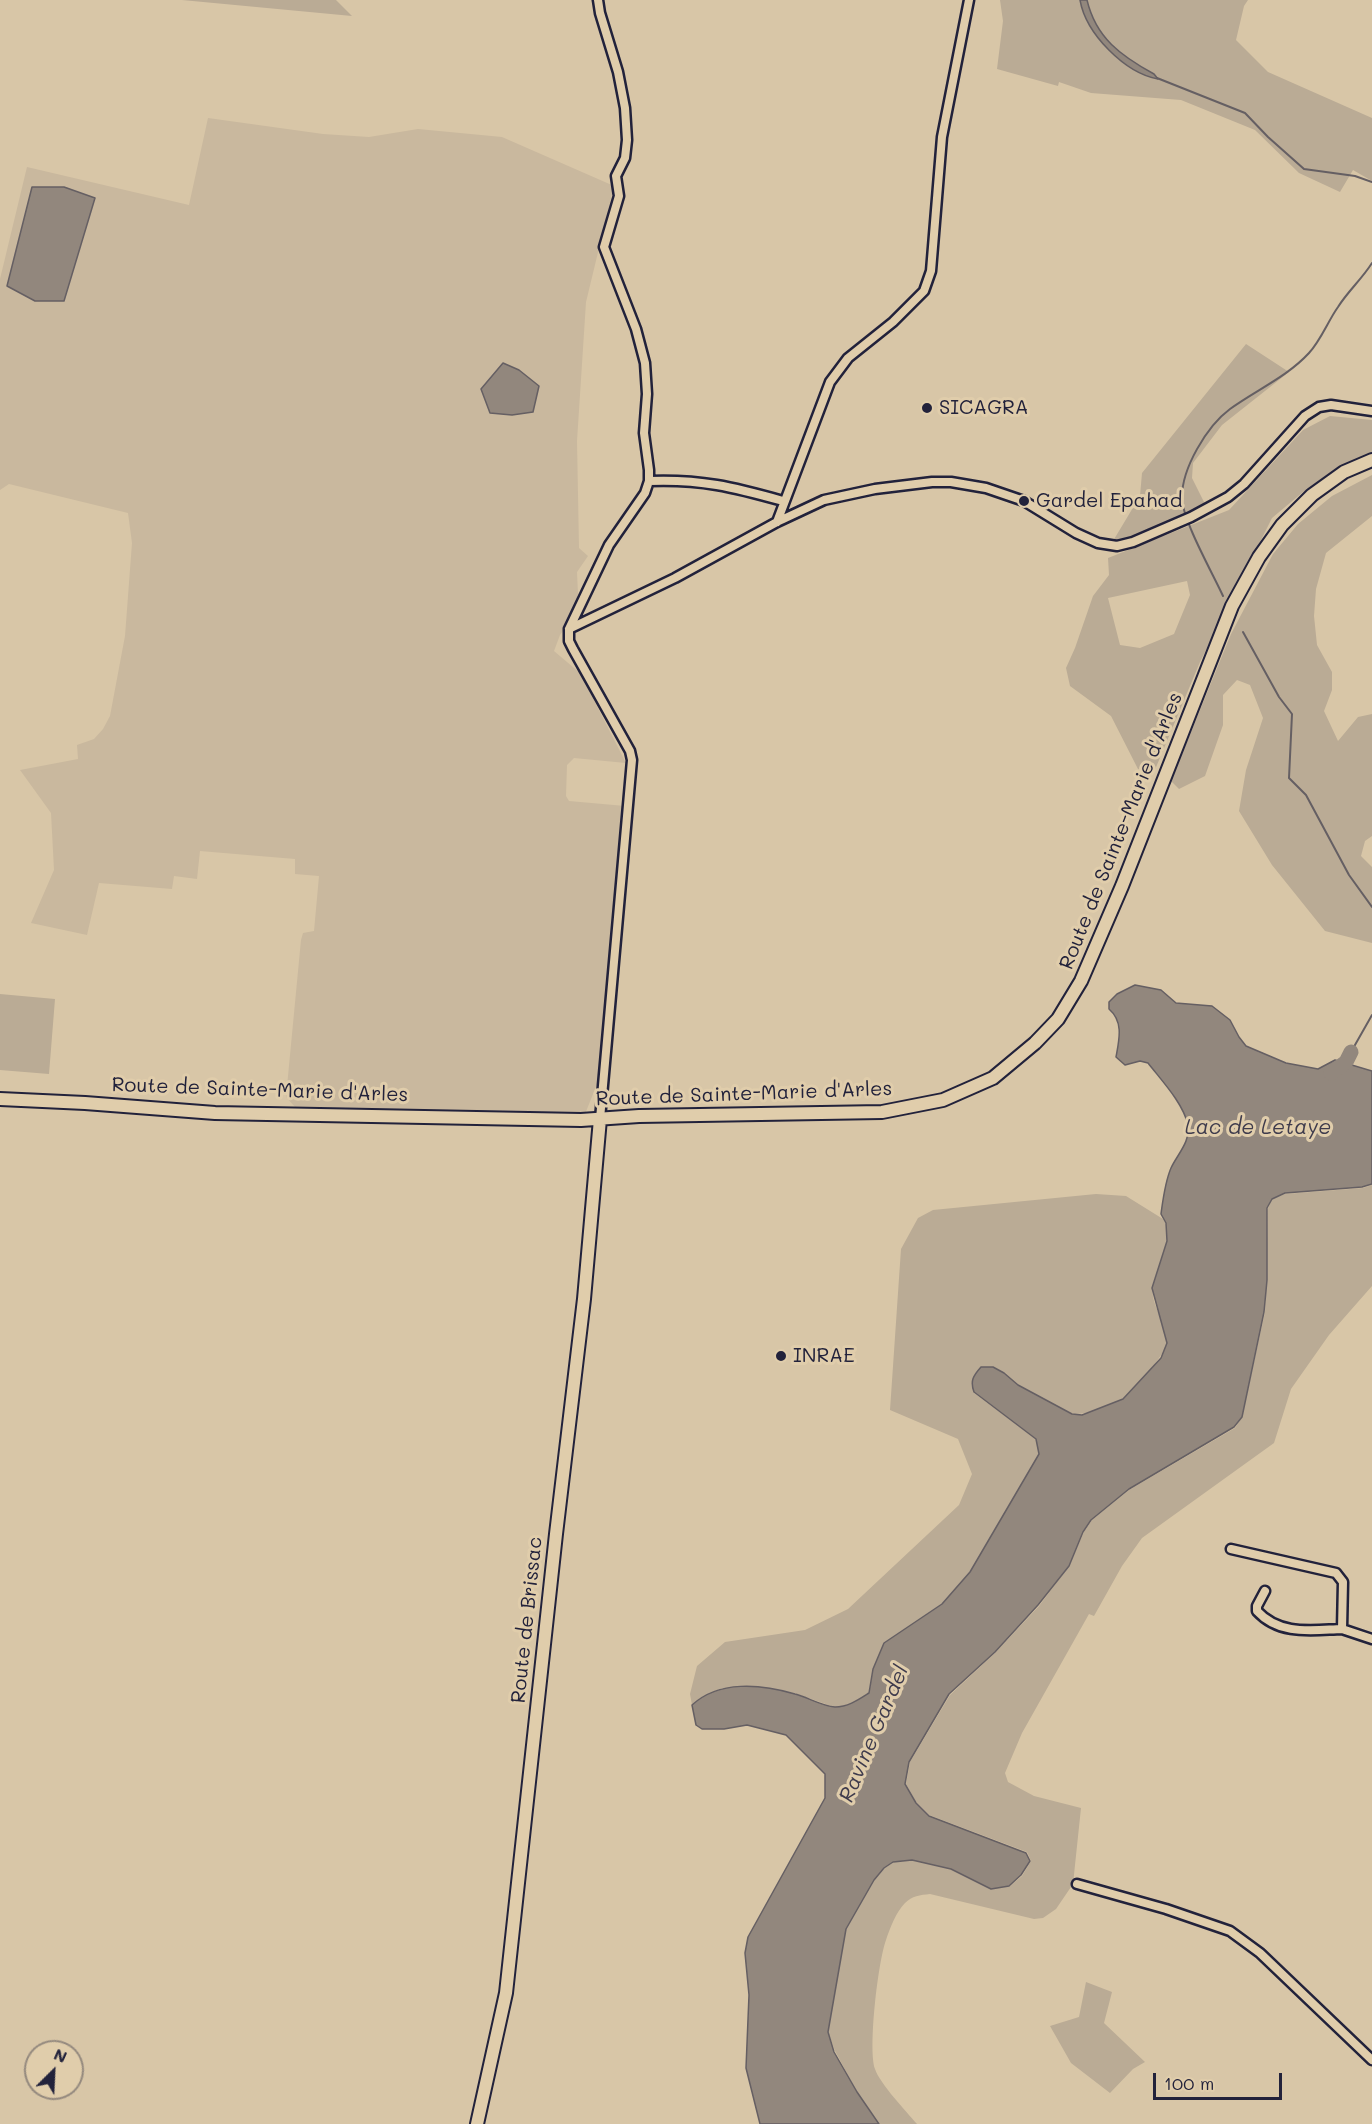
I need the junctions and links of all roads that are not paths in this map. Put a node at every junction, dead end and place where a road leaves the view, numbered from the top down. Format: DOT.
graph roads {
  1 [pos="598,0"];
  2 [pos="969,0"];
  3 [pos="1372,411"];
  4 [pos="1372,460"];
  5 [pos="649,482"];
  6 [pos="783,501"];
  7 [pos="777,522"];
  8 [pos="569,629"];
  9 [pos="0,1099"];
  10 [pos="600,1119"];
  11 [pos="1231,1549"];
  12 [pos="1265,1591"];
  13 [pos="1342,1629"];
  14 [pos="1372,1639"];
  15 [pos="1077,1884"];
  16 [pos="1372,2060"];
  17 [pos="477,2124"];
  1 -- 5 [label="street"];
  2 -- 6 [label="street"];
  3 -- 7 [label="street"];
  4 -- 10 [label="main road, Route de Sainte-Marie d'Arles"];
  5 -- 6 [label="street"];
  5 -- 8 [label="street"];
  6 -- 7 [label="street"];
  7 -- 8 [label="street"];
  8 -- 10 [label="street"];
  9 -- 10 [label="main road, Route de Sainte-Marie d'Arles"];
  10 -- 17 [label="main road, Route de Brissac"];
  11 -- 13 [label="street"];
  12 -- 13 [label="street"];
  13 -- 14 [label="street"];
  15 -- 16 [label="street"];
}
